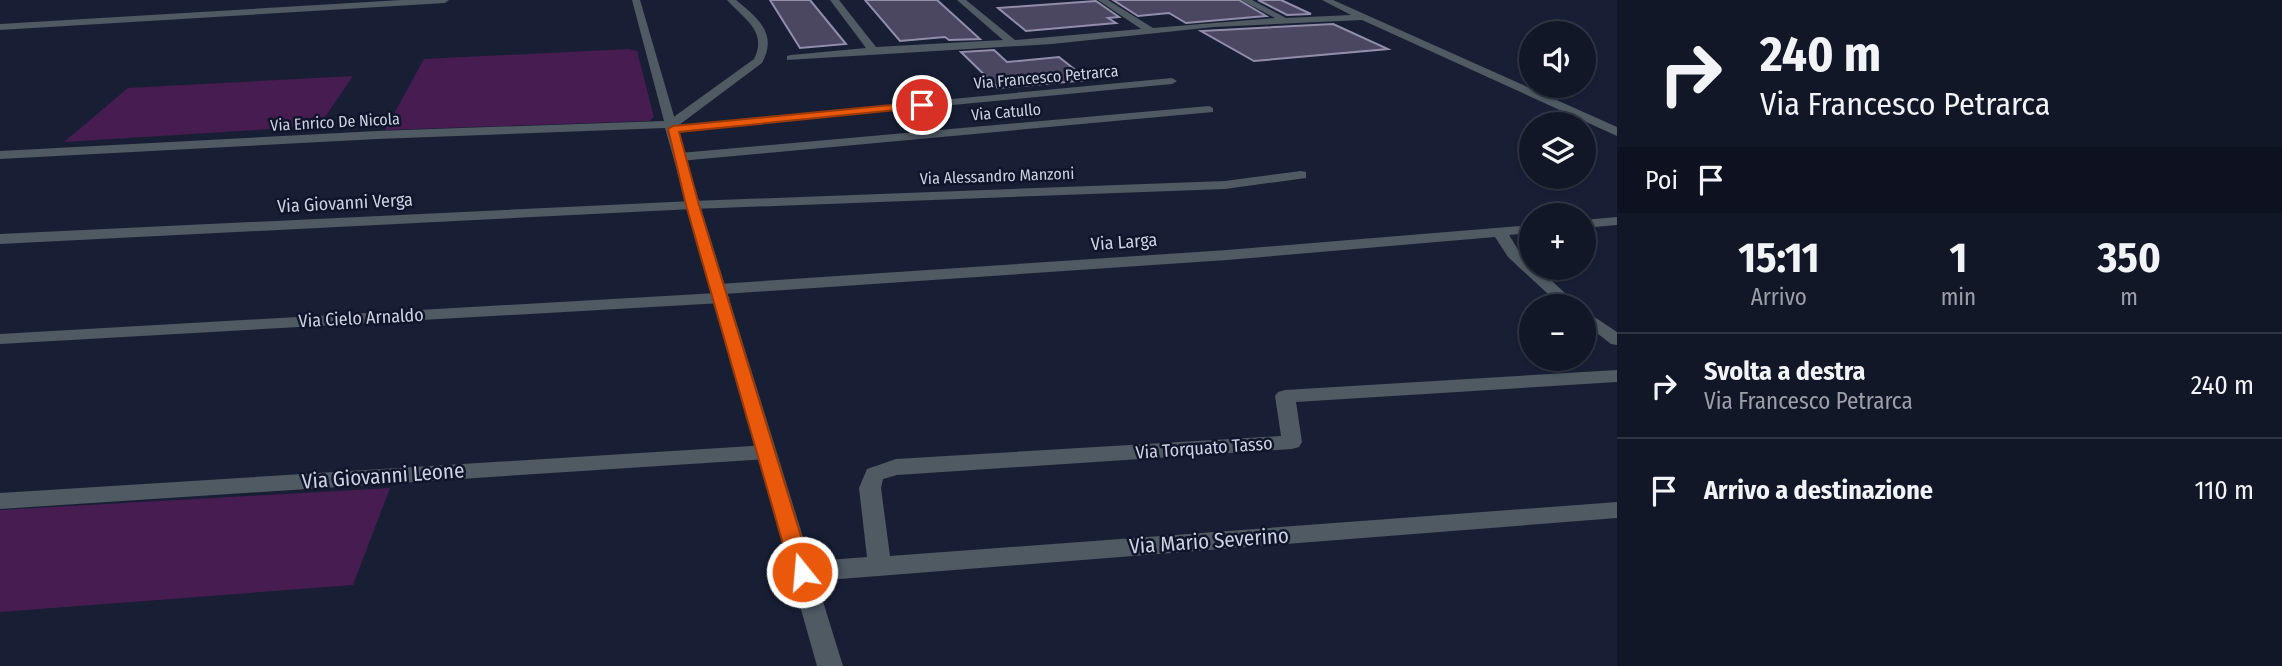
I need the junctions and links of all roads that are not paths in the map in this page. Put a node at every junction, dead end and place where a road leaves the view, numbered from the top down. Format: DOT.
graph roads {
  1 [pos="444,0"];
  2 [pos="636,0"];
  3 [pos="731,0"];
  4 [pos="834,0"];
  5 [pos="961,0"];
  6 [pos="1102,0"];
  7 [pos="1245,0"];
  8 [pos="1326,0"];
  9 [pos="1363,17"];
  10 [pos="1285,20"];
  11 [pos="0,27"];
  12 [pos="1150,30"];
  13 [pos="1010,42"];
  14 [pos="873,50"];
  15 [pos="791,58"];
  16 [pos="1172,81"];
  17 [pos="1209,110"];
  18 [pos="672,126"];
  19 [pos="1617,132"];
  20 [pos="0,155"];
  21 [pos="680,157"];
  22 [pos="1301,175"];
  23 [pos="692,205"];
  24 [pos="1617,221"];
  25 [pos="1596,223"];
  26 [pos="1519,230"];
  27 [pos="1500,232"];
  28 [pos="0,239"];
  29 [pos="721,293"];
  30 [pos="1558,294"];
  31 [pos="1596,325"];
  32 [pos="0,339"];
  33 [pos="1617,340"];
  34 [pos="1617,376"];
  35 [pos="766,452"];
  36 [pos="0,501"];
  37 [pos="1617,510"];
  38 [pos="880,566"];
  39 [pos="802,572"];
  40 [pos="830,666"];
  1 -- 11 [label="street"];
  2 -- 18 [label="street"];
  3 -- 18 [label="street"];
  4 -- 14 [label="street"];
  5 -- 13 [label="street"];
  6 -- 12 [label="street"];
  7 -- 10 [label="street"];
  8 -- 9 [label="street"];
  9 -- 10 [label="street"];
  9 -- 19 [label="street"];
  10 -- 12 [label="street"];
  12 -- 13 [label="street"];
  13 -- 14 [label="street"];
  14 -- 15 [label="street"];
  16 -- 18 [label="street, Via Francesco Petrarca"];
  17 -- 21 [label="street, Via Catullo"];
  18 -- 20 [label="street, Via Enrico De Nicola"];
  18 -- 21 [label="street"];
  21 -- 23 [label="street"];
  22 -- 23 [label="street, Via Alessandro Manzoni"];
  23 -- 28 [label="street, Via Giovanni Verga"];
  23 -- 29 [label="street"];
  24 -- 25 [label="street"];
  26 -- 27 [label="street, Via Larga"];
  27 -- 29 [label="street, Via Larga"];
  27 -- 30 [label="street"];
  29 -- 32 [label="street, Via Cielo Arnaldo"];
  29 -- 35 [label="street"];
  31 -- 33 [label="street"];
  34 -- 38 [label="street, Via Torquato Tasso"];
  35 -- 36 [label="street, Via Giovanni Leone"];
  35 -- 39 [label="street"];
  37 -- 38 [label="street, Via Mario Severino"];
  38 -- 39 [label="street, Via Mario Severino"];
  39 -- 40 [label="street"];
}
